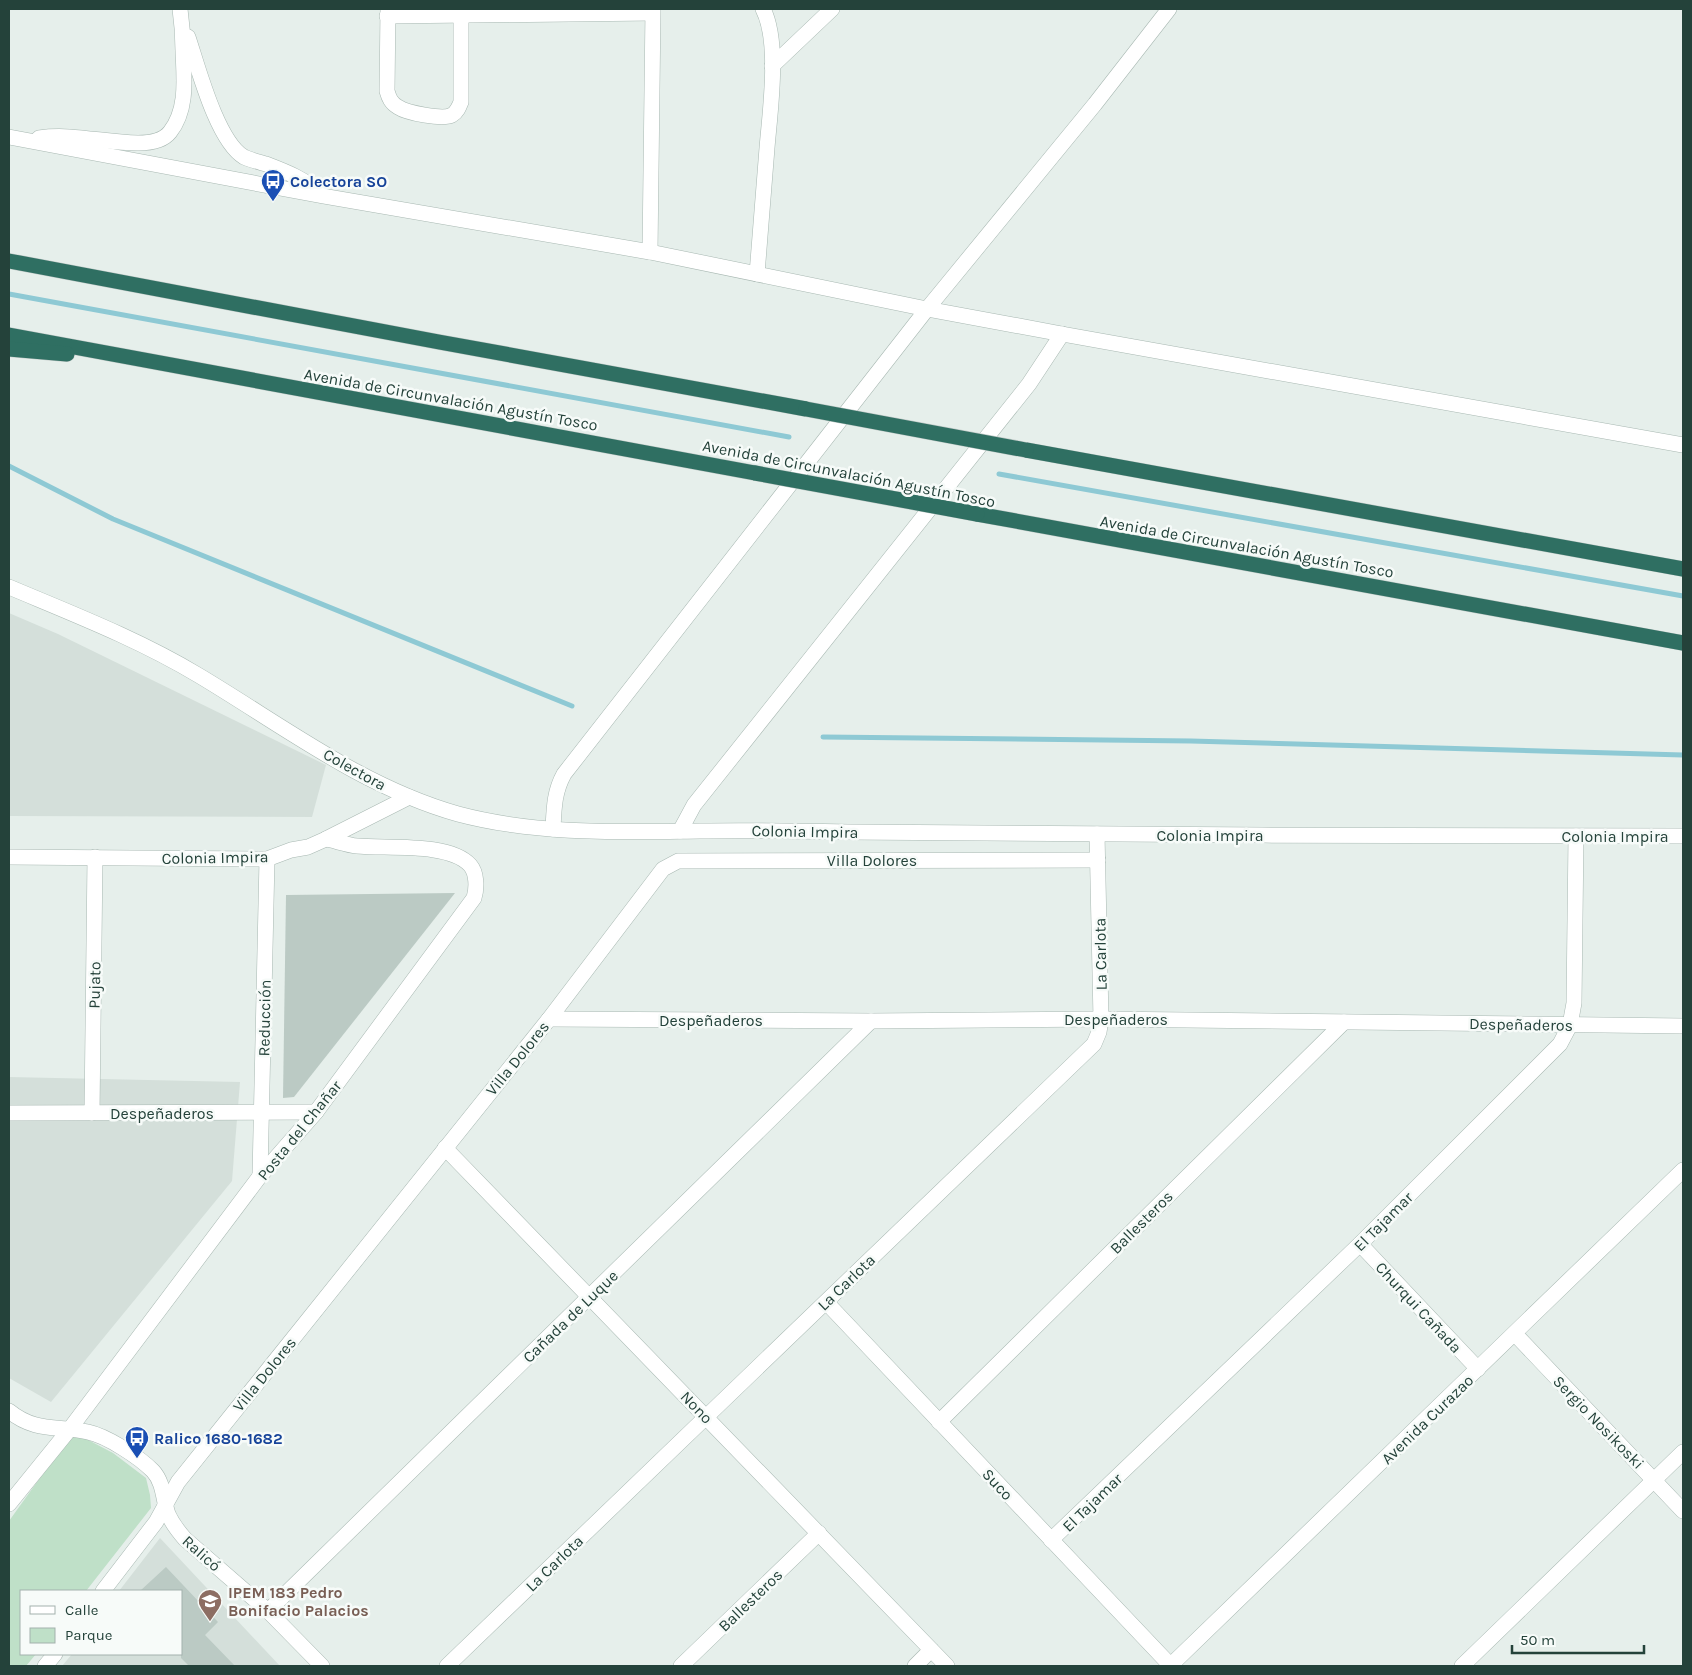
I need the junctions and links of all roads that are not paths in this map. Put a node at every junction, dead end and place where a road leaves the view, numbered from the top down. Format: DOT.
graph roads {
  1 [pos="763,9"];
  2 [pos="832,9"];
  3 [pos="1169,9"];
  4 [pos="653,11"];
  5 [pos="388,13"];
  6 [pos="181,14"];
  7 [pos="461,15"];
  8 [pos="772,66"];
  9 [pos="16,138"];
  10 [pos="150,142"];
  11 [pos="244,156"];
  12 [pos="144,162"];
  13 [pos="240,180"];
  14 [pos="323,196"];
  15 [pos="650,252"];
  16 [pos="9,261"];
  17 [pos="757,274"];
  18 [pos="927,309"];
  19 [pos="1062,334"];
  20 [pos="9,335"];
  21 [pos="9,349"];
  22 [pos="163,363"];
  23 [pos="1683,445"];
  24 [pos="1683,569"];
  25 [pos="9,587"];
  26 [pos="1683,643"];
  27 [pos="408,797"];
  28 [pos="554,829"];
  29 [pos="737,830"];
  30 [pos="680,831"];
  31 [pos="1098,834"];
  32 [pos="1576,836"];
  33 [pos="1683,836"];
  34 [pos="326,839"];
  35 [pos="9,857"];
  36 [pos="95,858"];
  37 [pos="267,859"];
  38 [pos="1098,860"];
  39 [pos="549,1019"];
  40 [pos="1101,1019"];
  41 [pos="872,1021"];
  42 [pos="1344,1022"];
  43 [pos="1570,1025"];
  44 [pos="1683,1026"];
  45 [pos="316,1112"];
  46 [pos="9,1113"];
  47 [pos="92,1113"];
  48 [pos="262,1113"];
  49 [pos="445,1148"];
  50 [pos="1683,1170"];
  51 [pos="260,1176"];
  52 [pos="1360,1244"];
  53 [pos="590,1296"];
  54 [pos="826,1302"];
  55 [pos="1515,1334"];
  56 [pos="1478,1369"];
  57 [pos="9,1411"];
  58 [pos="706,1417"];
  59 [pos="939,1422"];
  60 [pos="69,1430"];
  61 [pos="1683,1452"];
  62 [pos="1655,1480"];
  63 [pos="165,1503"];
  64 [pos="9,1504"];
  65 [pos="1683,1511"];
  66 [pos="819,1533"];
  67 [pos="1051,1540"];
  68 [pos="104,1590"];
  69 [pos="268,1611"];
  70 [pos="931,1650"];
  71 [pos="54,1655"];
  72 [pos="45,1666"];
  73 [pos="322,1666"];
  74 [pos="447,1666"];
  75 [pos="681,1666"];
  76 [pos="915,1666"];
  77 [pos="947,1666"];
  78 [pos="1170,1666"];
  79 [pos="1462,1666"];
  1 -- 8 [label="street"];
  2 -- 8 [label="street"];
  3 -- 18 [label="street"];
  4 -- 7 [label="street"];
  4 -- 15 [label="street"];
  5 -- 7 [label="street"];
  5 -- 7 [label="street"];
  6 -- 10 [label="street"];
  6 -- 11 [label="street"];
  8 -- 17 [label="street"];
  9 -- 10 [label="street"];
  9 -- 12 [label="street"];
  10 -- 12 [label="street"];
  11 -- 13 [label="street"];
  11 -- 14 [label="street"];
  12 -- 13 [label="street"];
  13 -- 14 [label="street"];
  14 -- 15 [label="street"];
  15 -- 17 [label="street"];
  16 -- 24 [label="highway, bridge"];
  17 -- 18 [label="street"];
  18 -- 19 [label="street"];
  18 -- 28 [label="street"];
  19 -- 23 [label="street"];
  19 -- 30 [label="street"];
  20 -- 22 [label="highway, Avenida de Circunvalación Agustín Tosco"];
  21 -- 22 [label="highway"];
  22 -- 26 [label="highway, Avenida de Circunvalación Agustín Tosco, bridge"];
  25 -- 27 [label="street, Colectora"];
  27 -- 28 [label="street, Colectora"];
  27 -- 34 [label="street, Colonia Impira"];
  28 -- 30 [label="street, Colectora"];
  29 -- 30 [label="street, Colectora"];
  29 -- 31 [label="street, Colonia Impira"];
  31 -- 32 [label="street, Colonia Impira"];
  31 -- 38 [label="street, La Carlota"];
  32 -- 33 [label="street, Colonia Impira"];
  32 -- 43 [label="street, El Tajamar"];
  34 -- 37 [label="street, Colonia Impira"];
  34 -- 45 [label="street, Posta del Chañar"];
  35 -- 36 [label="street, Colonia Impira"];
  36 -- 37 [label="street, Colonia Impira"];
  36 -- 47 [label="street, Pujato"];
  37 -- 48 [label="street, Reducción"];
  38 -- 39 [label="street, Villa Dolores"];
  38 -- 40 [label="street, La Carlota"];
  39 -- 41 [label="street, Despeñaderos"];
  39 -- 49 [label="street, Villa Dolores"];
  40 -- 41 [label="street, Despeñaderos"];
  40 -- 42 [label="street, Despeñaderos"];
  40 -- 54 [label="street, La Carlota"];
  41 -- 53 [label="street, Cañada de Luque"];
  42 -- 43 [label="street, Despeñaderos"];
  42 -- 59 [label="street, Ballesteros"];
  43 -- 44 [label="street, Despeñaderos"];
  43 -- 52 [label="street, El Tajamar"];
  45 -- 48 [label="street, Despeñaderos"];
  45 -- 51 [label="street, Posta del Chañar"];
  46 -- 47 [label="street, Despeñaderos"];
  47 -- 48 [label="street, Despeñaderos"];
  48 -- 51 [label="street, Reducción"];
  49 -- 53 [label="street, Nono"];
  49 -- 63 [label="street, Villa Dolores"];
  50 -- 55 [label="street, Avenida Curazao"];
  51 -- 60 [label="street, Posta del Chañar"];
  52 -- 56 [label="street, Churqui Cañada"];
  52 -- 67 [label="street, El Tajamar"];
  53 -- 58 [label="street, Nono"];
  53 -- 69 [label="street, Cañada de Luque"];
  54 -- 58 [label="street, La Carlota"];
  54 -- 59 [label="street, Suco"];
  55 -- 56 [label="street, Avenida Curazao"];
  55 -- 62 [label="street, Sergio Nosikoski"];
  56 -- 78 [label="street, Avenida Curazao"];
  57 -- 60 [label="street, Ralicó"];
  58 -- 66 [label="street, Nono"];
  58 -- 74 [label="street, La Carlota"];
  59 -- 67 [label="street, Suco"];
  60 -- 63 [label="street, Ralicó"];
  60 -- 64 [label="street, Posta del Chañar"];
  61 -- 62 [label="street"];
  62 -- 65 [label="street, Sergio Nosikoski"];
  62 -- 79 [label="street"];
  63 -- 68 [label="street, Villa Dolores"];
  63 -- 69 [label="street, Ralicó"];
  66 -- 70 [label="street, Nono"];
  66 -- 75 [label="street, Ballesteros"];
  67 -- 78 [label="street, Suco"];
  69 -- 73 [label="street, Ralicó"];
  70 -- 76 [label="street"];
  70 -- 77 [label="street, Nono"];
  71 -- 72 [label="street"];
}
